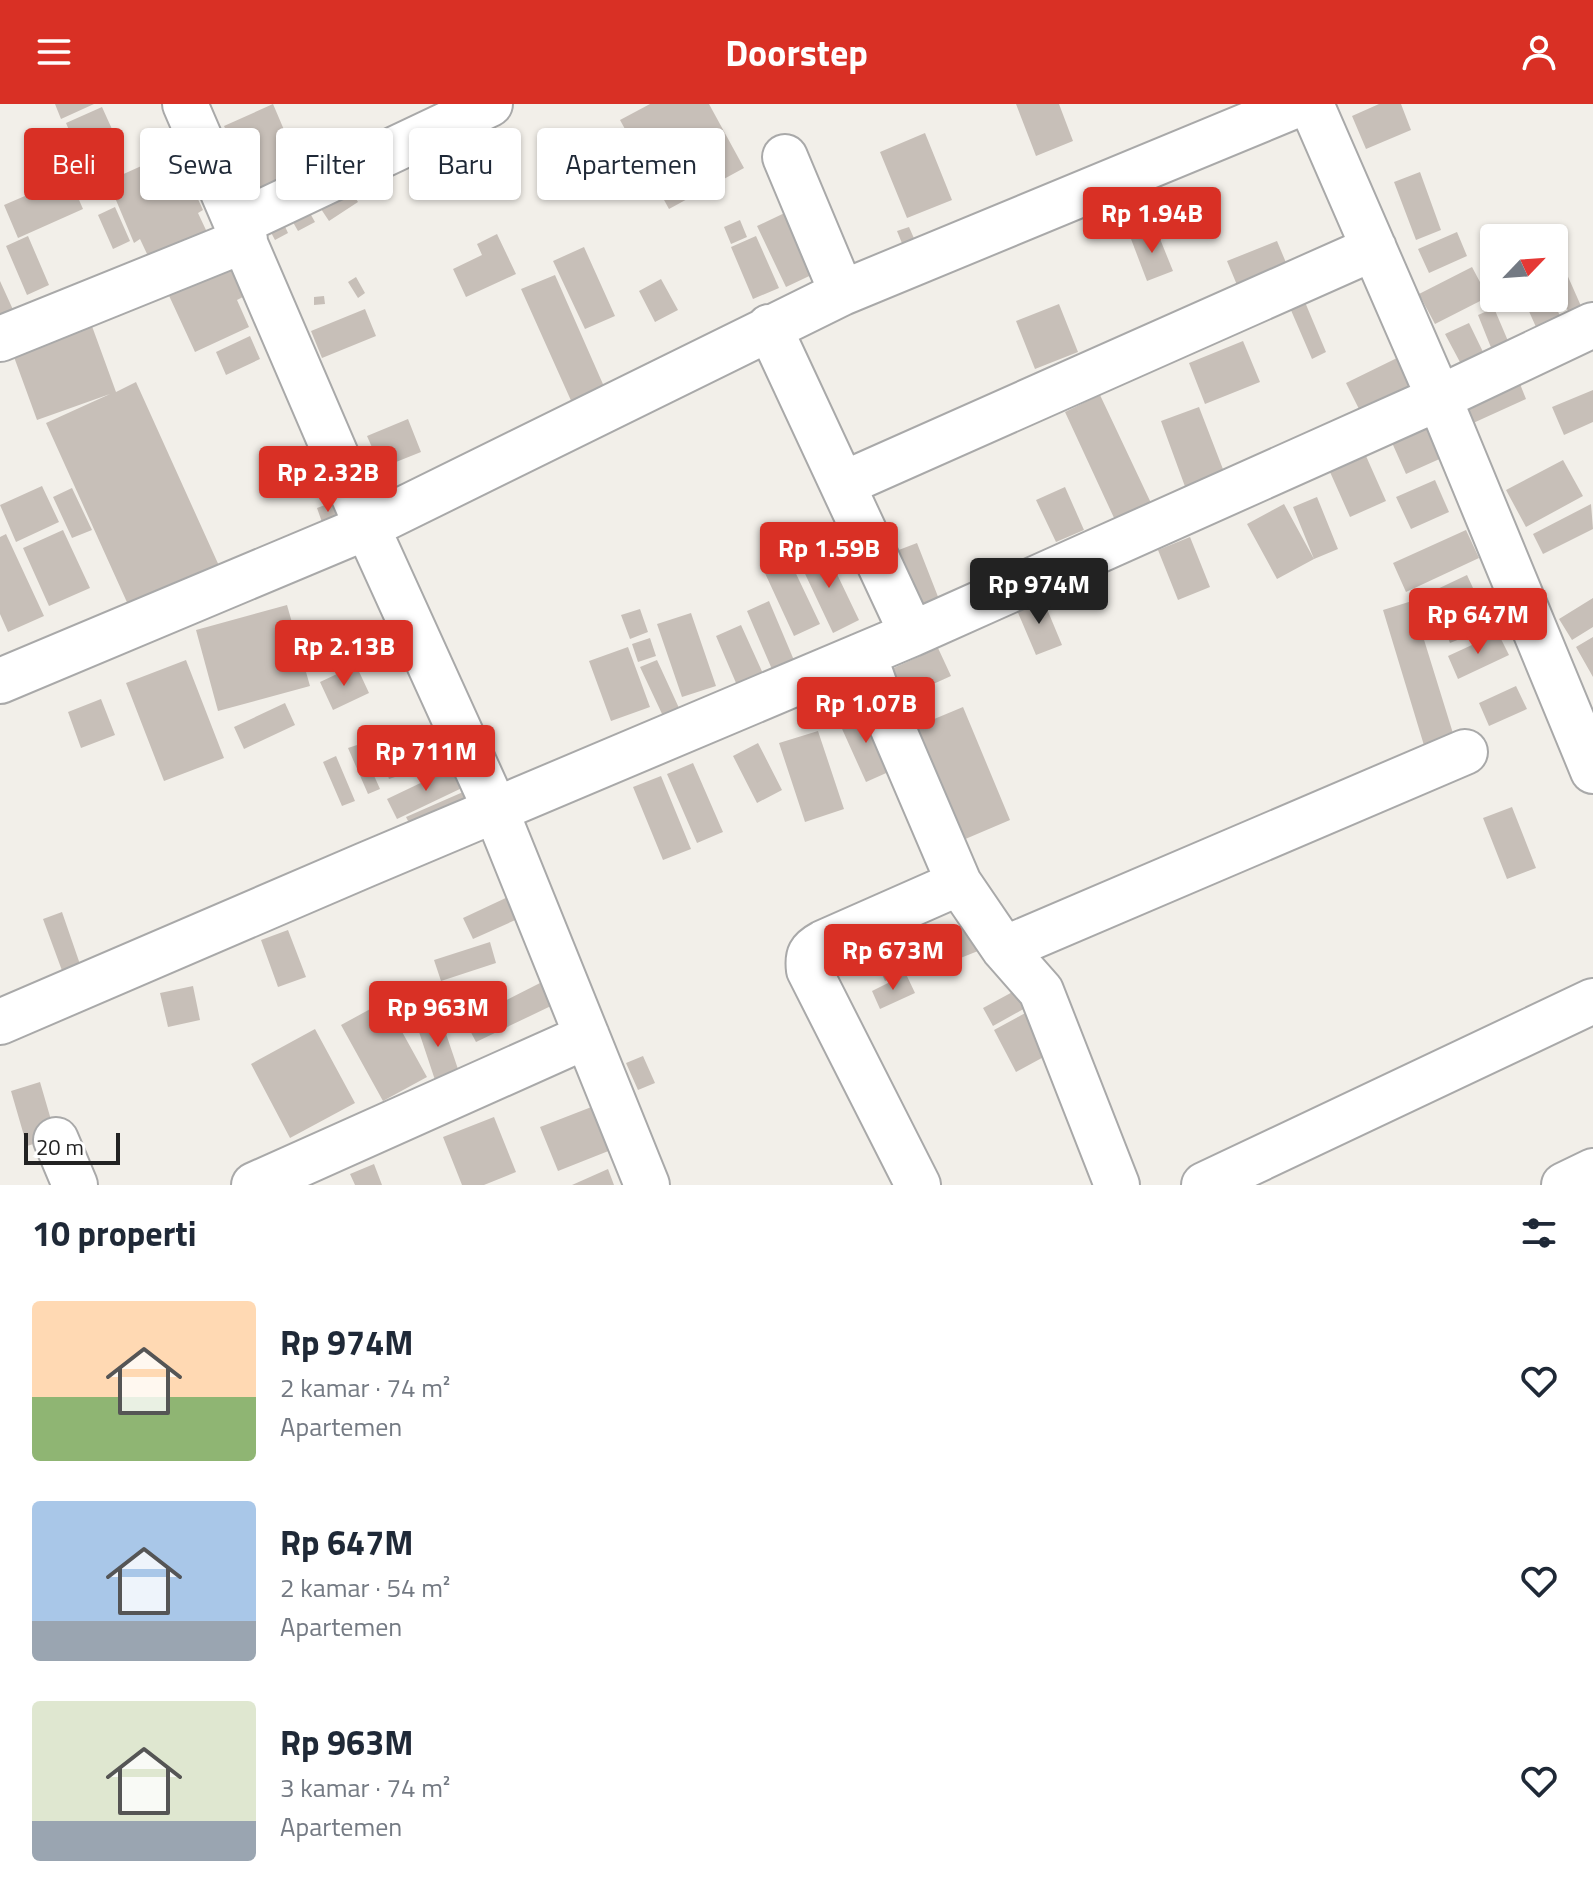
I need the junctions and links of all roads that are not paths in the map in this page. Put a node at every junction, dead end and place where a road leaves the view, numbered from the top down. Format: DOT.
graph roads {
  1 [pos="185,104"];
  2 [pos="490,104"];
  3 [pos="1299,104"];
  4 [pos="1311,104"];
  5 [pos="785,157"];
  6 [pos="241,232"];
  7 [pos="1374,248"];
  8 [pos="842,293"];
  9 [pos="1593,325"];
  10 [pos="769,327"];
  11 [pos="0,339"];
  12 [pos="1439,398"];
  13 [pos="843,484"];
  14 [pos="367,527"];
  15 [pos="912,634"];
  16 [pos="864,655"];
  17 [pos="0,681"];
  18 [pos="1465,752"];
  19 [pos="1593,771"];
  20 [pos="496,811"];
  21 [pos="959,883"];
  22 [pos="1004,949"];
  23 [pos="1593,1001"];
  24 [pos="0,1022"];
  25 [pos="587,1036"];
  26 [pos="56,1140"];
  27 [pos="1593,1171"];
  28 [pos="75,1185"];
  29 [pos="254,1185"];
  30 [pos="647,1185"];
  31 [pos="918,1185"];
  32 [pos="1117,1185"];
  33 [pos="1204,1185"];
  34 [pos="1564,1185"];
  1 -- 6 [label="street"];
  2 -- 6 [label="street"];
  3 -- 8 [label="street"];
  4 -- 7 [label="street"];
  5 -- 8 [label="street"];
  6 -- 11 [label="street"];
  6 -- 14 [label="street"];
  7 -- 12 [label="street"];
  7 -- 13 [label="street"];
  8 -- 10 [label="street"];
  9 -- 12 [label="street"];
  10 -- 13 [label="street"];
  10 -- 14 [label="street"];
  12 -- 15 [label="street"];
  12 -- 19 [label="street"];
  13 -- 15 [label="street"];
  14 -- 17 [label="street"];
  14 -- 20 [label="street"];
  15 -- 16 [label="street"];
  16 -- 20 [label="street"];
  16 -- 21 [label="street"];
  18 -- 22 [label="street"];
  20 -- 24 [label="street"];
  20 -- 25 [label="street"];
  21 -- 22 [label="street"];
  21 -- 31 [label="street"];
  22 -- 32 [label="street"];
  23 -- 33 [label="street"];
  25 -- 29 [label="street"];
  25 -- 30 [label="street"];
  26 -- 28 [label="street"];
  27 -- 34 [label="street"];
}
